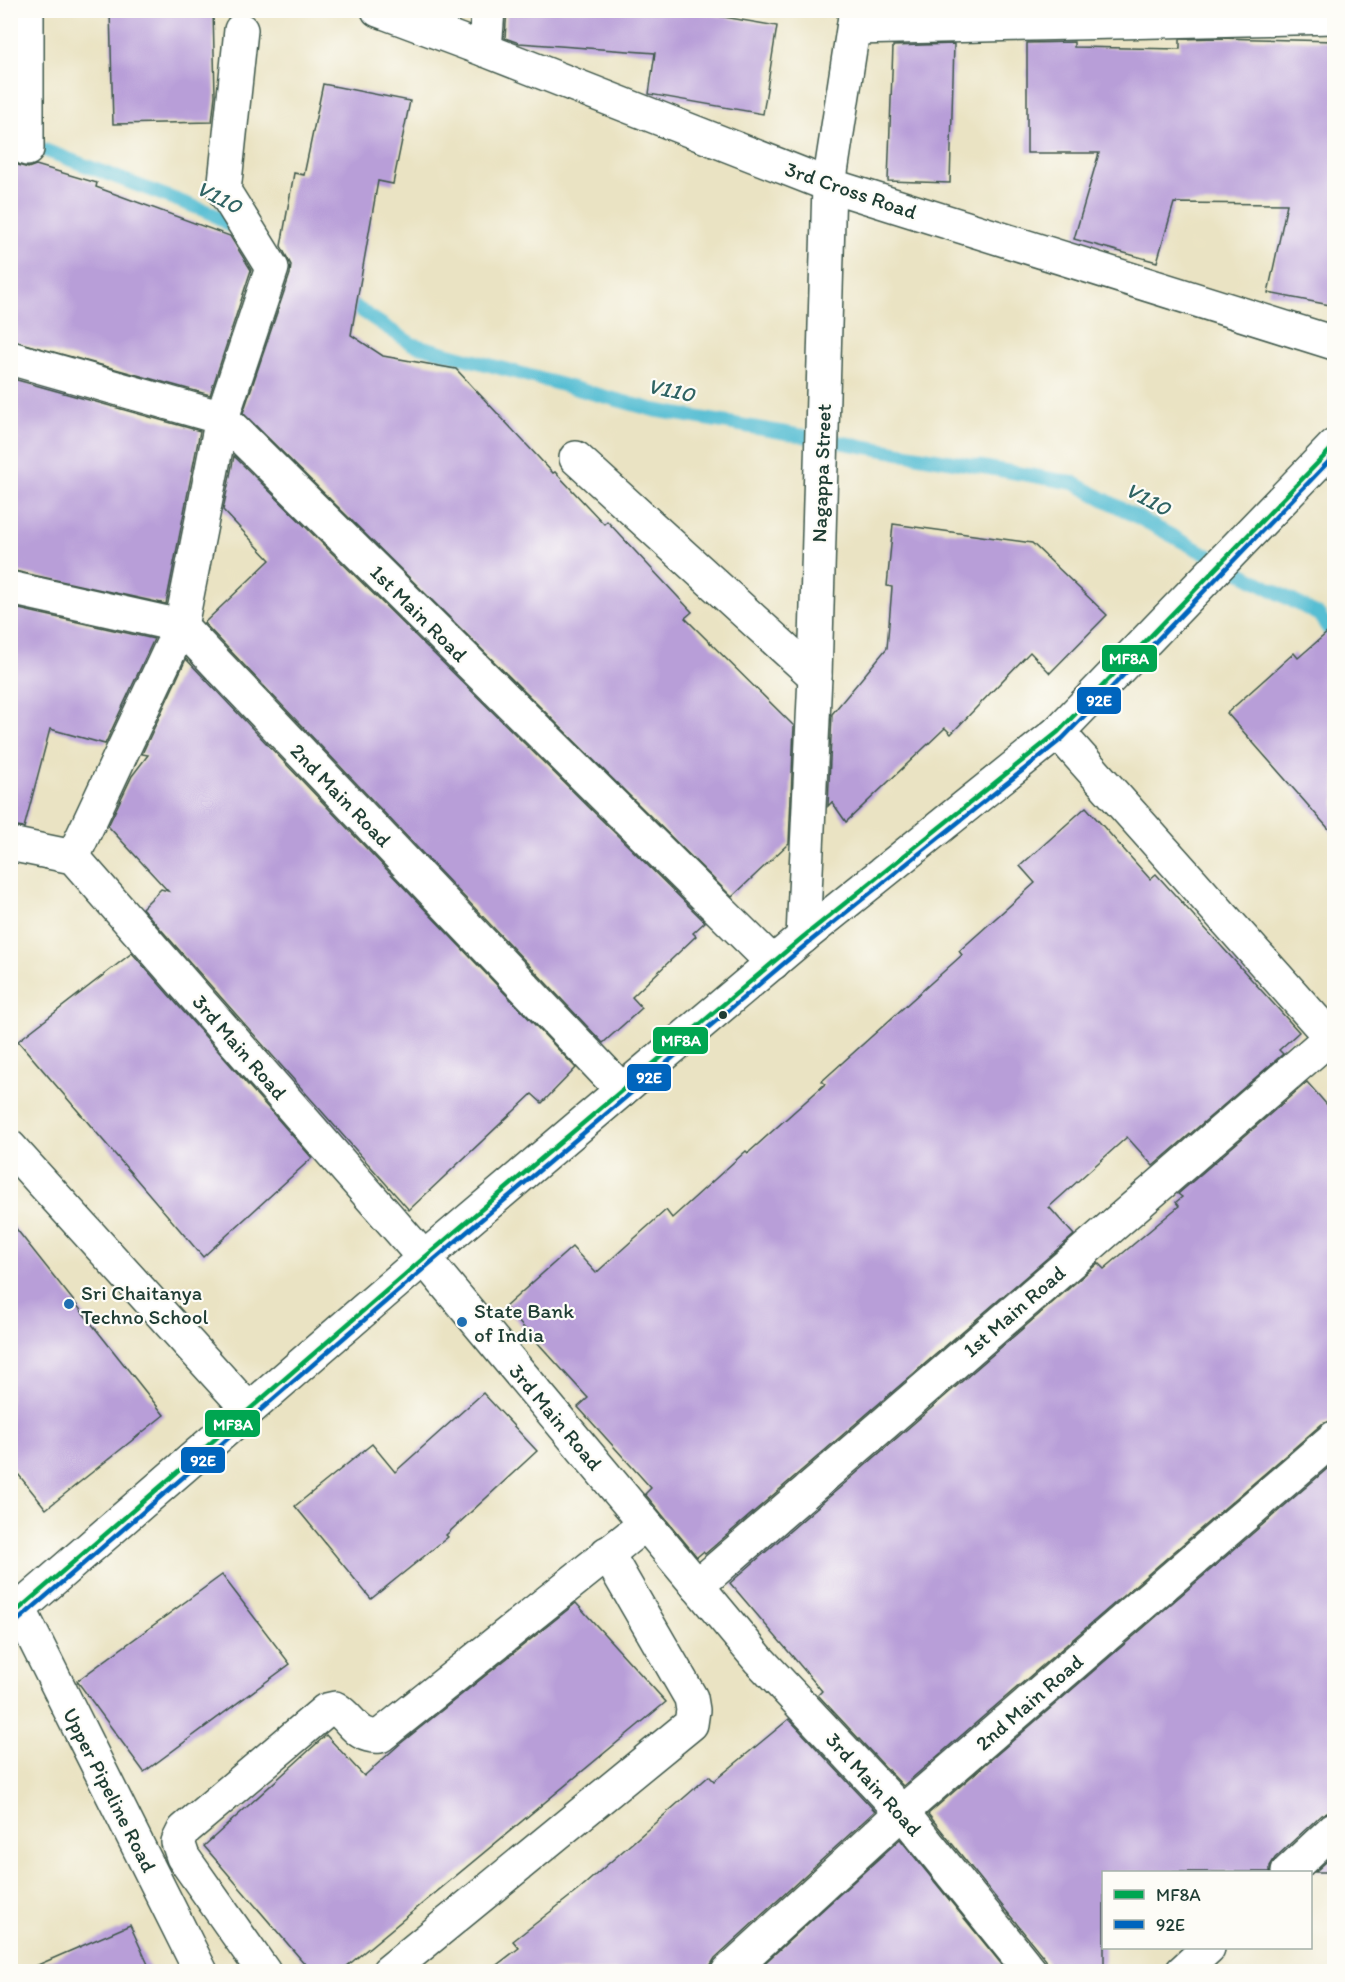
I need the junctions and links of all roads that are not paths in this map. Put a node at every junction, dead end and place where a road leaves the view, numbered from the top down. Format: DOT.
graph roads {
  1 [pos="27,10"];
  2 [pos="378,10"];
  3 [pos="488,10"];
  4 [pos="1335,17"];
  5 [pos="856,19"];
  6 [pos="241,30"];
  7 [pos="485,50"];
  8 [pos="27,149"];
  9 [pos="829,185"];
  10 [pos="1335,343"];
  11 [pos="10,358"];
  12 [pos="222,418"];
  13 [pos="1335,446"];
  14 [pos="576,458"];
  15 [pos="10,588"];
  16 [pos="181,626"];
  17 [pos="815,676"];
  18 [pos="1058,732"];
  19 [pos="10,844"];
  20 [pos="73,857"];
  21 [pos="803,936"];
  22 [pos="772,963"];
  23 [pos="1334,1037"];
  24 [pos="622,1090"];
  25 [pos="10,1147"];
  26 [pos="424,1258"];
  27 [pos="248,1409"];
  28 [pos="1335,1438"];
  29 [pos="645,1524"];
  30 [pos="607,1554"];
  31 [pos="697,1586"];
  32 [pos="13,1606"];
  33 [pos="902,1812"];
  34 [pos="1335,1829"];
  35 [pos="1289,1871"];
  36 [pos="1206,1949"];
  37 [pos="201,1971"];
  38 [pos="264,1971"];
  39 [pos="388,1971"];
  40 [pos="728,1971"];
  41 [pos="1031,1971"];
  42 [pos="1182,1971"];
  1 -- 8 [label="street"];
  2 -- 7 [label="street, 3rd Cross Road"];
  3 -- 7 [label="street"];
  4 -- 5 [label="street"];
  5 -- 9 [label="street, Nagappa Street"];
  6 -- 12 [label="street"];
  7 -- 9 [label="street, 3rd Cross Road"];
  9 -- 10 [label="street, 3rd Cross Road"];
  9 -- 17 [label="street, Nagappa Street"];
  11 -- 12 [label="street, 1st Main Road"];
  12 -- 16 [label="street"];
  12 -- 22 [label="street, 1st Main Road"];
  13 -- 18 [label="street"];
  14 -- 17 [label="street"];
  15 -- 16 [label="street"];
  16 -- 20 [label="street"];
  16 -- 24 [label="street, 2nd Main Road"];
  17 -- 21 [label="street, Nagappa Street"];
  18 -- 21 [label="street"];
  18 -- 23 [label="street"];
  19 -- 20 [label="street"];
  20 -- 26 [label="street, 3rd Main Road"];
  21 -- 22 [label="street"];
  22 -- 24 [label="street"];
  23 -- 31 [label="street, 1st Main Road"];
  24 -- 26 [label="street"];
  25 -- 27 [label="street"];
  26 -- 27 [label="street"];
  26 -- 29 [label="street, 3rd Main Road"];
  27 -- 32 [label="street"];
  28 -- 33 [label="street, 2nd Main Road"];
  29 -- 30 [label="street"];
  29 -- 31 [label="street, 3rd Main Road"];
  30 -- 38 [label="street"];
  30 -- 39 [label="street"];
  31 -- 33 [label="street, 3rd Main Road"];
  32 -- 37 [label="street, Upper Pipeline Road"];
  33 -- 40 [label="street, 2nd Main Road"];
  33 -- 41 [label="street, 3rd Main Road"];
  34 -- 35 [label="street"];
  36 -- 42 [label="street"];
}
